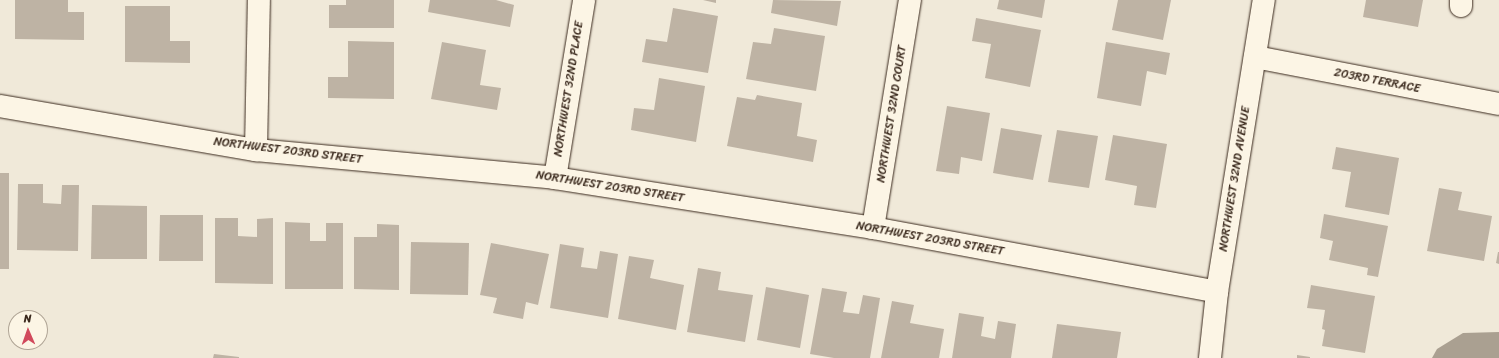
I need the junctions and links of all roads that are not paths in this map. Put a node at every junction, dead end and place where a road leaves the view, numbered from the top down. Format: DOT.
graph roads {
  1 [pos="259,0"];
  2 [pos="584,0"];
  3 [pos="910,0"];
  4 [pos="1264,0"];
  5 [pos="1255,57"];
  6 [pos="1499,104"];
  7 [pos="0,106"];
  8 [pos="256,150"];
  9 [pos="555,178"];
  10 [pos="873,228"];
  11 [pos="1217,292"];
  12 [pos="1210,358"];
  1 -- 8 [label="street"];
  2 -- 9 [label="street, NORTHWEST 32ND PLACE"];
  3 -- 10 [label="street, NORTHWEST 32ND COURT"];
  4 -- 5 [label="street, NORTHWEST 32ND AVENUE"];
  5 -- 6 [label="street, 203RD TERRACE"];
  5 -- 11 [label="street, NORTHWEST 32ND AVENUE"];
  7 -- 8 [label="street, NORTHWEST 203RD STREET"];
  8 -- 9 [label="street, NORTHWEST 203RD STREET"];
  9 -- 10 [label="street, NORTHWEST 203RD STREET"];
  10 -- 11 [label="street, NORTHWEST 203RD STREET"];
  11 -- 12 [label="street, NORTHWEST 32ND AVENUE"];
}
